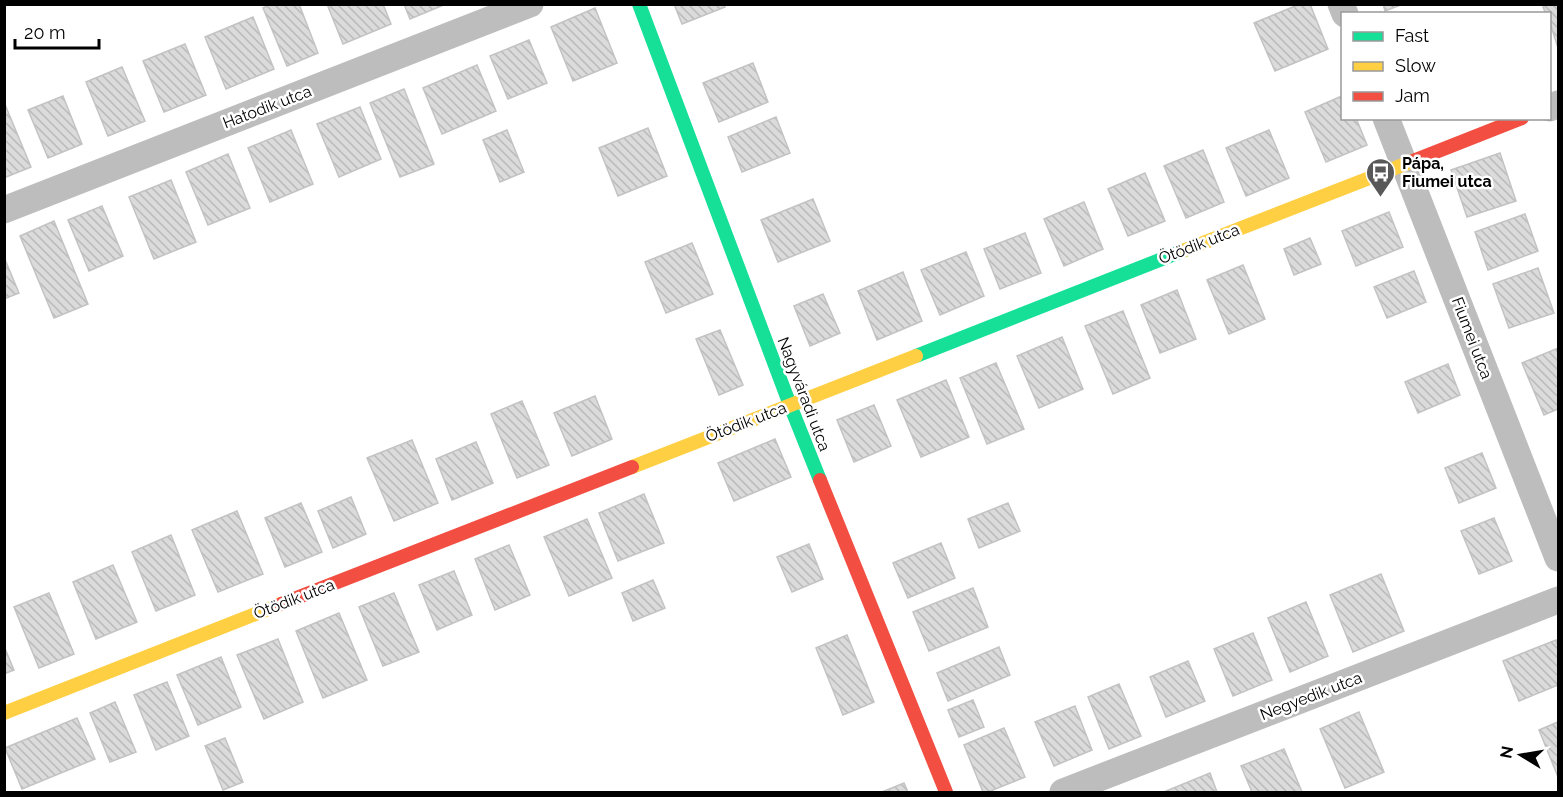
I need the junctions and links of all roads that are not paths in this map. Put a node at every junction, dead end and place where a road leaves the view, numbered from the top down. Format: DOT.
graph roads {
  1 [pos="530,4"];
  2 [pos="639,4"];
  3 [pos="1387,120"];
  4 [pos="1517,120"];
  5 [pos="1404,164"];
  6 [pos="4,210"];
  7 [pos="790,405"];
  8 [pos="1558,558"];
  9 [pos="1558,600"];
  10 [pos="4,712"];
  11 [pos="946,792"];
  12 [pos="1063,792"];
  1 -- 6 [label="street, Hatodik utca"];
  2 -- 7 [label="street, Nagyváradi utca"];
  3 -- 5 [label="street, Fiumei utca"];
  4 -- 5 [label="street, Ötödik utca"];
  5 -- 7 [label="street, Ötödik utca"];
  5 -- 8 [label="street, Fiumei utca"];
  7 -- 10 [label="street, Ötödik utca"];
  7 -- 11 [label="street, Nagyváradi utca"];
  9 -- 12 [label="street, Negyedik utca"];
}
